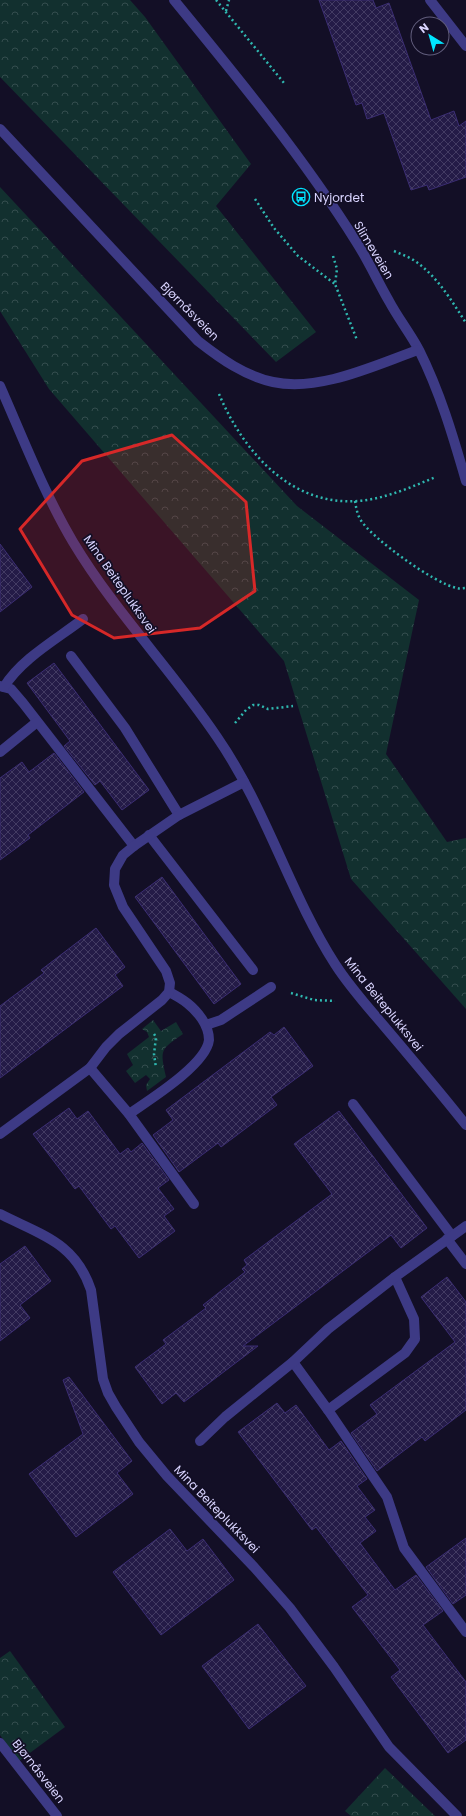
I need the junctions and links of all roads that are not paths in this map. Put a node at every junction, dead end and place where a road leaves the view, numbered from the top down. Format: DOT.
graph roads {
  1 [pos="174,0"];
  2 [pos="430,0"];
  3 [pos="466,46"];
  4 [pos="0,129"];
  5 [pos="418,350"];
  6 [pos="0,386"];
  7 [pos="466,481"];
  8 [pos="84,619"];
  9 [pos="71,656"];
  10 [pos="2,687"];
  11 [pos="37,722"];
  12 [pos="0,752"];
  13 [pos="244,782"];
  14 [pos="178,815"];
  15 [pos="149,835"];
  16 [pos="134,846"];
  17 [pos="253,970"];
  18 [pos="271,986"];
  19 [pos="169,992"];
  20 [pos="206,1025"];
  21 [pos="90,1068"];
  22 [pos="353,1104"];
  23 [pos="129,1114"];
  24 [pos="466,1125"];
  25 [pos="0,1134"];
  26 [pos="194,1204"];
  27 [pos="0,1214"];
  28 [pos="466,1226"];
  29 [pos="450,1237"];
  30 [pos="466,1264"];
  31 [pos="395,1277"];
  32 [pos="293,1362"];
  33 [pos="328,1410"];
  34 [pos="200,1441"];
  35 [pos="466,1632"];
  36 [pos="0,1743"];
  37 [pos="57,1816"];
  38 [pos="457,1816"];
  1 -- 5 [label="street, Slimeveien"];
  2 -- 3 [label="street"];
  4 -- 5 [label="street, Bjørnåsveien"];
  5 -- 7 [label="street, Slimeveien"];
  6 -- 13 [label="street, Mina Beiteplukksvei"];
  8 -- 10 [label="street"];
  9 -- 14 [label="street"];
  10 -- 11 [label="street"];
  11 -- 12 [label="street"];
  11 -- 16 [label="street"];
  13 -- 14 [label="street"];
  13 -- 24 [label="street, Mina Beiteplukksvei"];
  14 -- 15 [label="street"];
  15 -- 16 [label="street"];
  15 -- 17 [label="street"];
  16 -- 19 [label="street"];
  18 -- 20 [label="street"];
  19 -- 20 [label="street"];
  19 -- 21 [label="street"];
  20 -- 23 [label="street"];
  21 -- 23 [label="street"];
  21 -- 25 [label="street"];
  22 -- 29 [label="street"];
  23 -- 26 [label="street"];
  27 -- 38 [label="street, Mina Beiteplukksvei"];
  28 -- 29 [label="street"];
  29 -- 30 [label="street"];
  29 -- 31 [label="street"];
  31 -- 32 [label="street"];
  31 -- 33 [label="street"];
  32 -- 33 [label="street"];
  32 -- 34 [label="street"];
  33 -- 35 [label="street"];
  36 -- 37 [label="street, Bjørnåsveien"];
}
